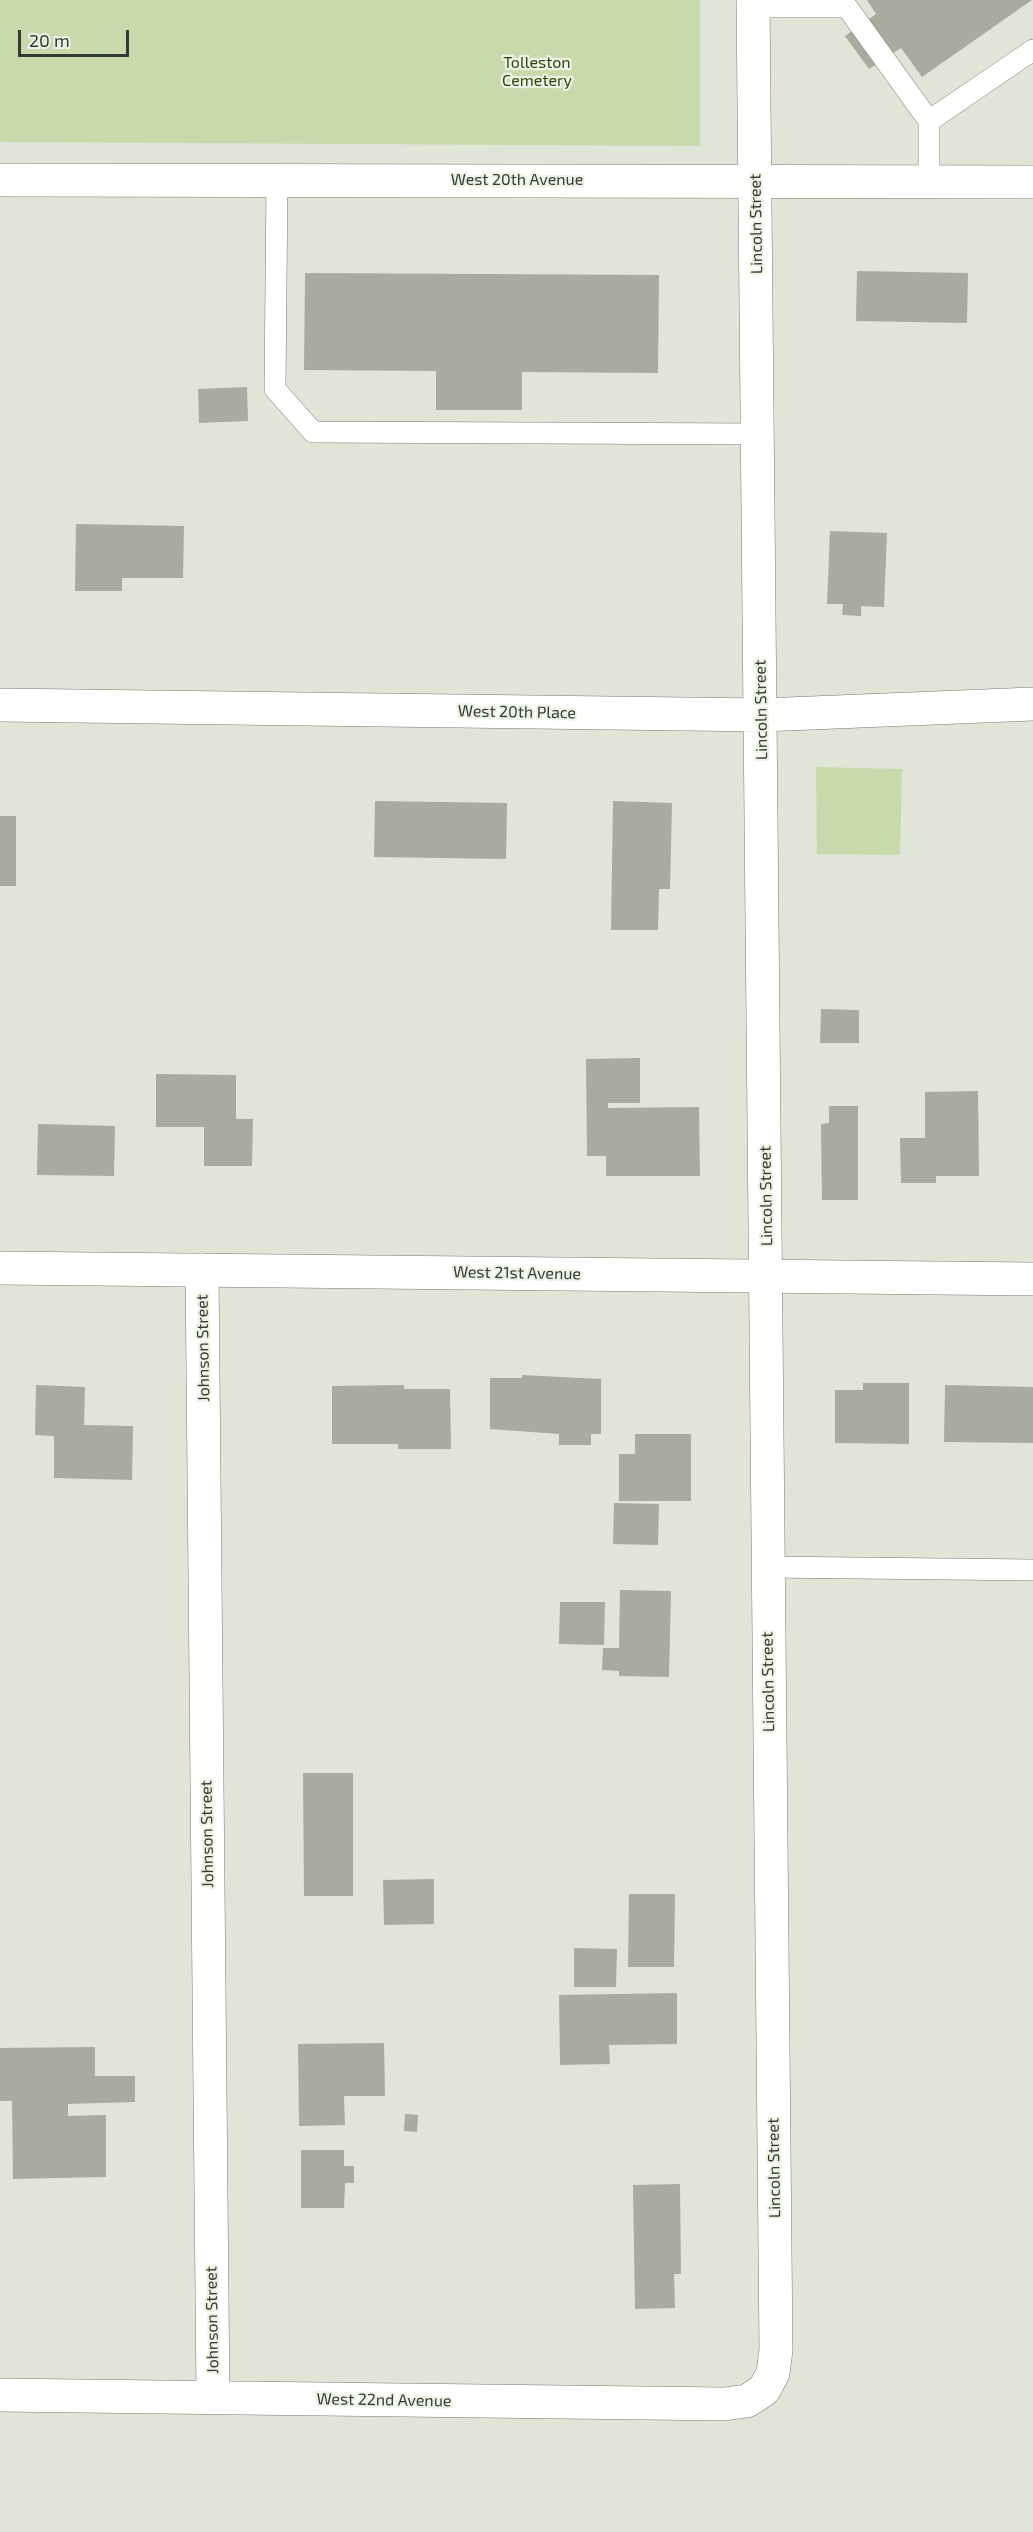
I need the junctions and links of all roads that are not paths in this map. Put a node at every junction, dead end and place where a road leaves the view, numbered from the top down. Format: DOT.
graph roads {
  1 [pos="753,3"];
  2 [pos="1033,50"];
  3 [pos="928,121"];
  4 [pos="0,180"];
  5 [pos="278,180"];
  6 [pos="756,180"];
  7 [pos="928,182"];
  8 [pos="1033,182"];
  9 [pos="759,434"];
  10 [pos="0,705"];
  11 [pos="1033,705"];
  12 [pos="762,715"];
  13 [pos="0,1268"];
  14 [pos="202,1270"];
  15 [pos="766,1276"];
  16 [pos="1033,1279"];
  17 [pos="766,1567"];
  18 [pos="1033,1570"];
  19 [pos="764,2390"];
  20 [pos="0,2396"];
  21 [pos="213,2397"];
  1 -- 3 [label="lane"];
  1 -- 6 [label="street, Lincoln Street"];
  2 -- 3 [label="lane"];
  3 -- 7 [label="lane"];
  4 -- 5 [label="street, West 20th Avenue"];
  5 -- 6 [label="street, West 20th Avenue"];
  5 -- 9 [label="lane"];
  6 -- 7 [label="street, West 20th Avenue"];
  6 -- 9 [label="street, Lincoln Street"];
  7 -- 8 [label="street, West 20th Avenue"];
  9 -- 12 [label="street, Lincoln Street"];
  10 -- 12 [label="street, West 20th Place"];
  11 -- 12 [label="street, West 20th Place"];
  12 -- 15 [label="street, Lincoln Street"];
  13 -- 14 [label="street, West 21st Avenue"];
  14 -- 15 [label="street, West 21st Avenue"];
  14 -- 21 [label="street, Johnson Street"];
  15 -- 16 [label="street, West 21st Avenue"];
  15 -- 17 [label="street, Lincoln Street"];
  17 -- 18 [label="lane"];
  17 -- 19 [label="street, Lincoln Street"];
  19 -- 21 [label="street, West 22nd Avenue"];
  20 -- 21 [label="street, West 22nd Avenue"];
}
